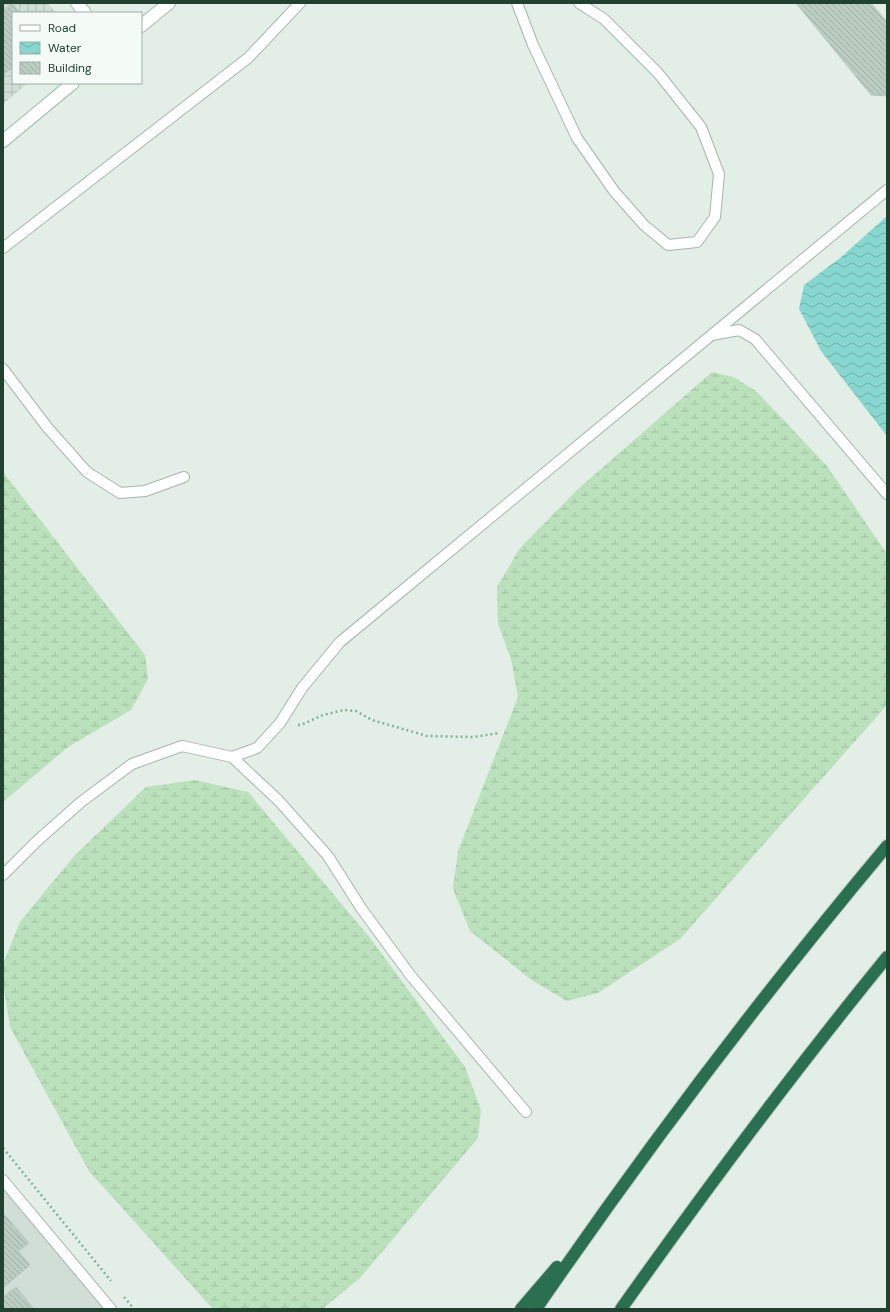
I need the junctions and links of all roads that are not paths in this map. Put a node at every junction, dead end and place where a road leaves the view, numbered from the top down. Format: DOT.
graph roads {
  1 [pos="77,3"];
  2 [pos="168,3"];
  3 [pos="300,3"];
  4 [pos="517,3"];
  5 [pos="579,3"];
  6 [pos="84,12"];
  7 [pos="142,25"];
  8 [pos="72,84"];
  9 [pos="3,141"];
  10 [pos="887,190"];
  11 [pos="3,248"];
  12 [pos="710,336"];
  13 [pos="3,369"];
  14 [pos="184,477"];
  15 [pos="887,494"];
  16 [pos="232,757"];
  17 [pos="887,846"];
  18 [pos="3,875"];
  19 [pos="887,957"];
  20 [pos="526,1112"];
  21 [pos="3,1180"];
  22 [pos="605,1210"];
  23 [pos="111,1309"];
  24 [pos="521,1309"];
  25 [pos="536,1309"];
  26 [pos="621,1309"];
  1 -- 6 [label="street"];
  2 -- 7 [label="street"];
  3 -- 11 [label="lane"];
  4 -- 5 [label="lane"];
  8 -- 9 [label="street"];
  10 -- 12 [label="lane"];
  12 -- 15 [label="lane"];
  12 -- 16 [label="lane"];
  13 -- 14 [label="lane"];
  16 -- 18 [label="lane"];
  16 -- 20 [label="lane"];
  17 -- 22 [label="highway"];
  19 -- 26 [label="highway"];
  21 -- 23 [label="lane"];
  22 -- 24 [label="highway"];
  22 -- 25 [label="highway"];
}
